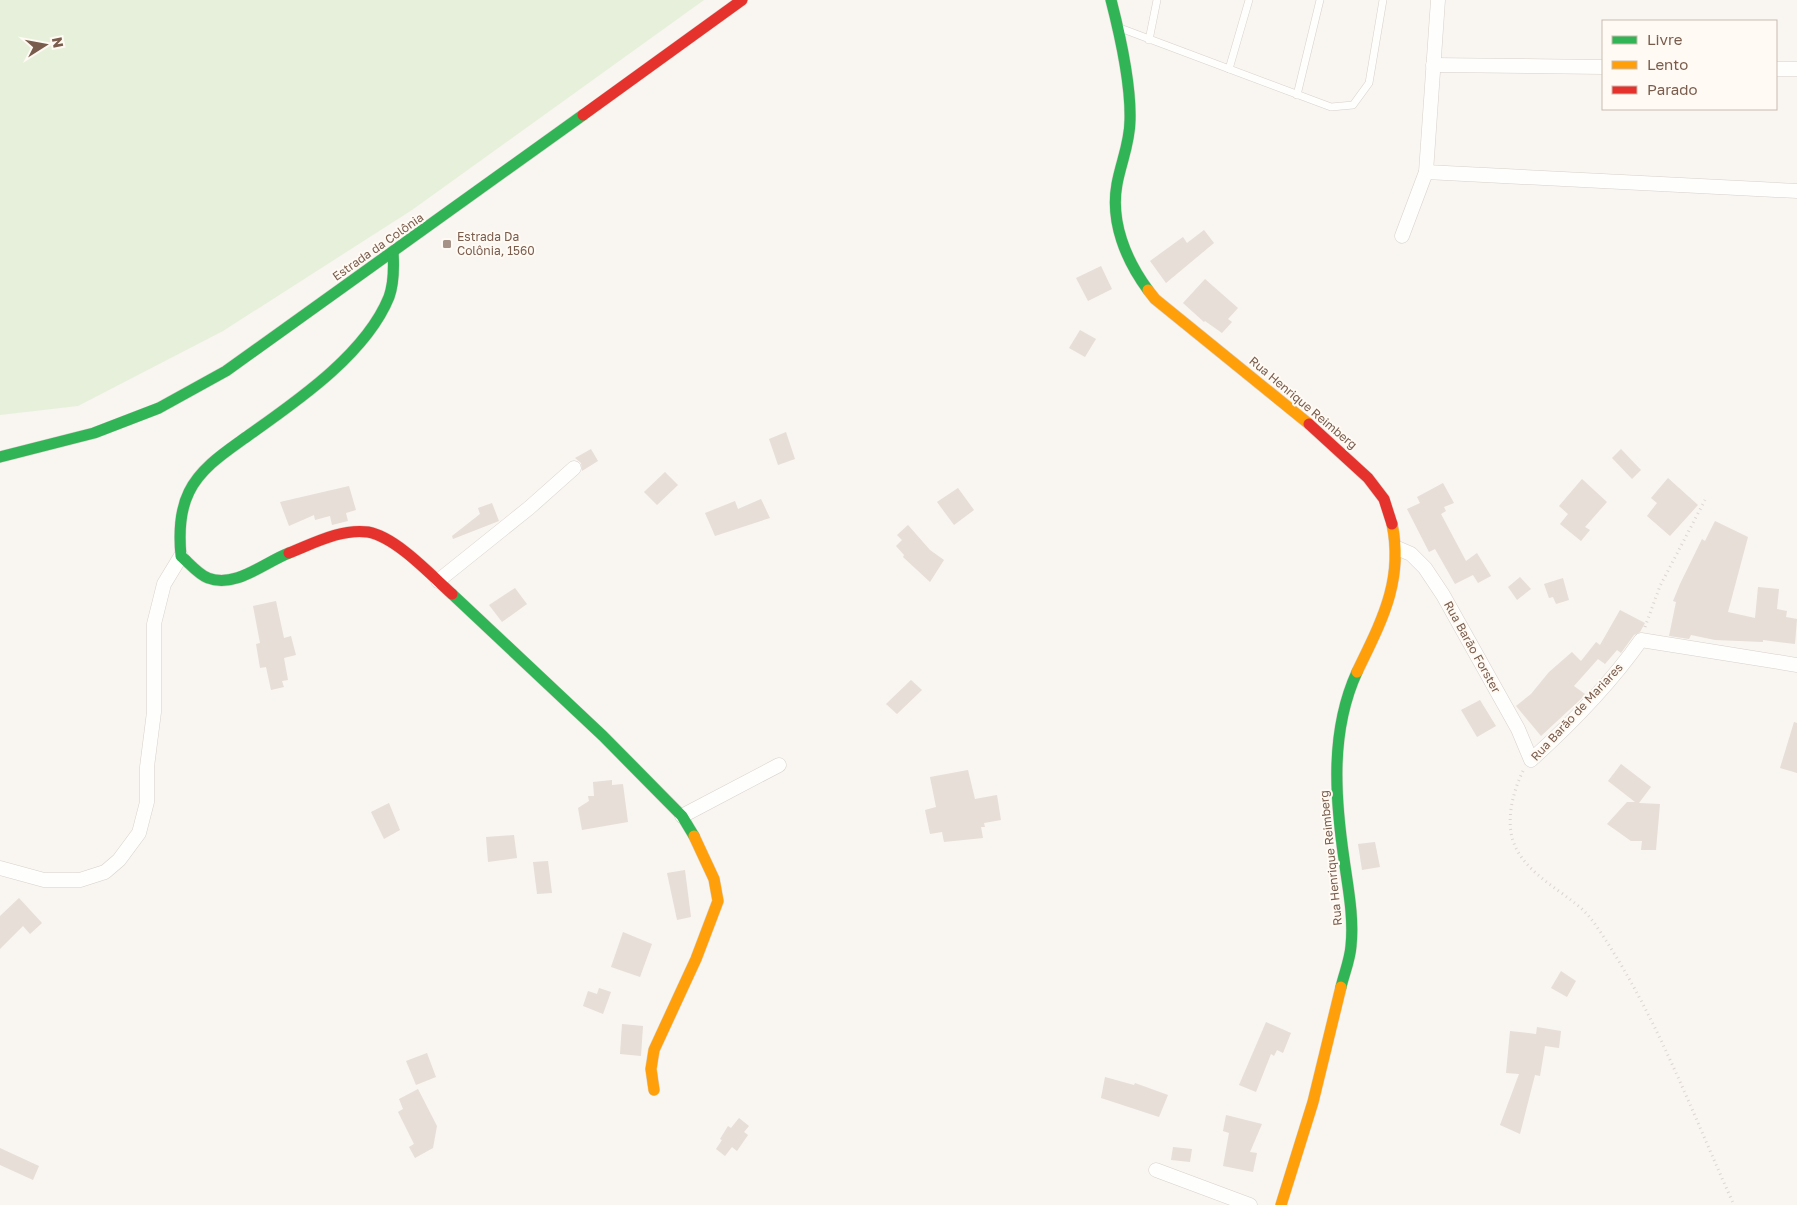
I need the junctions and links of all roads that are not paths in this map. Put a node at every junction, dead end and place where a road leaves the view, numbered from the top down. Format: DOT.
graph roads {
  1 [pos="742,0"];
  2 [pos="1111,0"];
  3 [pos="1157,0"];
  4 [pos="1249,0"];
  5 [pos="1320,0"];
  6 [pos="1383,0"];
  7 [pos="1438,0"];
  8 [pos="1117,28"];
  9 [pos="1149,40"];
  10 [pos="1433,65"];
  11 [pos="1602,67"];
  12 [pos="1229,69"];
  13 [pos="1777,69"];
  14 [pos="1797,69"];
  15 [pos="1297,95"];
  16 [pos="1426,172"];
  17 [pos="1797,191"];
  18 [pos="1402,236"];
  19 [pos="393,252"];
  20 [pos="0,457"];
  21 [pos="574,468"];
  22 [pos="1397,548"];
  23 [pos="181,556"];
  24 [pos="438,581"];
  25 [pos="1797,665"];
  26 [pos="1531,760"];
  27 [pos="779,765"];
  28 [pos="682,816"];
  29 [pos="0,868"];
  30 [pos="654,1090"];
  31 [pos="1156,1170"];
  32 [pos="1250,1205"];
  33 [pos="1281,1205"];
  1 -- 19 [label="street, Estrada da Colônia"];
  2 -- 8 [label="street, Rua Henrique Reimberg"];
  3 -- 9 [label="lane"];
  4 -- 12 [label="lane"];
  5 -- 15 [label="lane"];
  6 -- 15 [label="lane"];
  7 -- 10 [label="street"];
  8 -- 9 [label="lane"];
  8 -- 22 [label="street, Rua Henrique Reimberg"];
  9 -- 12 [label="lane"];
  10 -- 11 [label="street"];
  10 -- 16 [label="street"];
  12 -- 15 [label="lane"];
  13 -- 14 [label="street"];
  16 -- 17 [label="street"];
  16 -- 18 [label="street"];
  19 -- 20 [label="street, Estrada da Colônia"];
  19 -- 23 [label="street"];
  21 -- 24 [label="street"];
  22 -- 26 [label="street, Rua Barão Forster"];
  22 -- 33 [label="street, Rua Henrique Reimberg"];
  23 -- 24 [label="street"];
  23 -- 29 [label="street"];
  24 -- 28 [label="street"];
  25 -- 26 [label="street, Rua Barão de Mariares"];
  27 -- 28 [label="street"];
  28 -- 30 [label="street"];
  31 -- 32 [label="street"];
}
